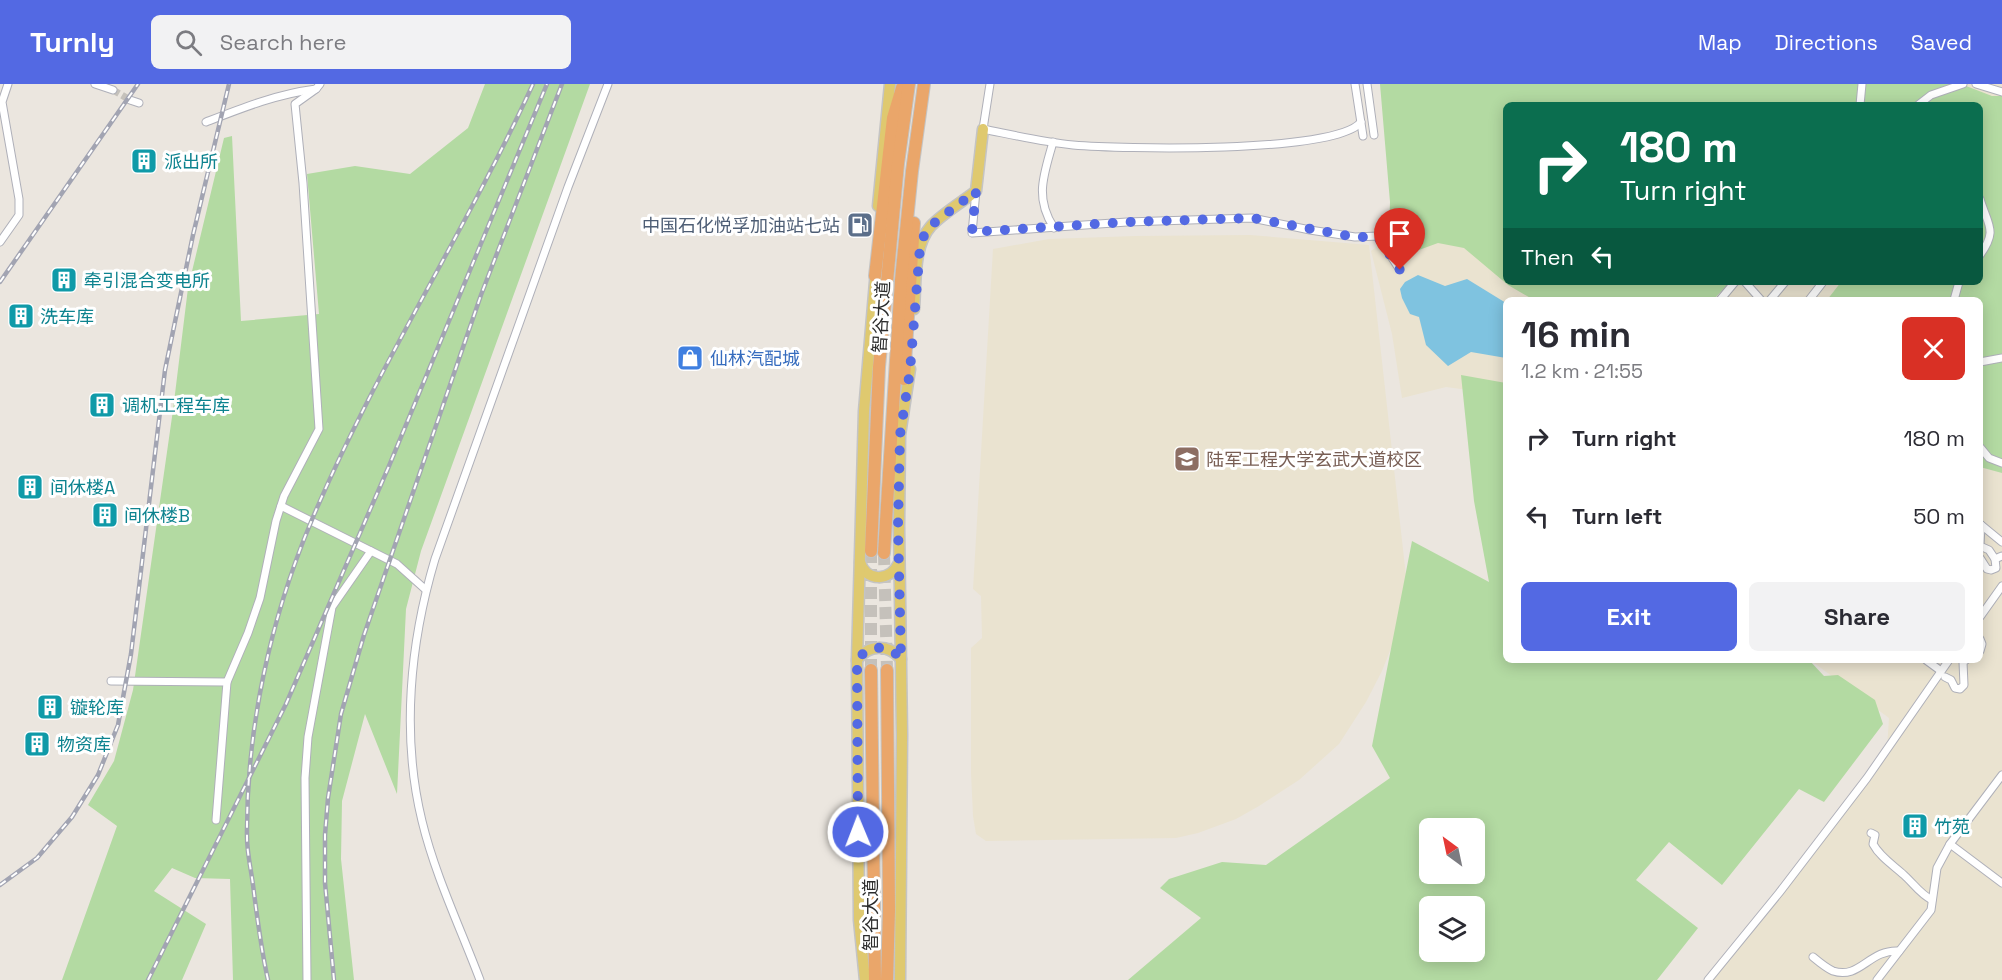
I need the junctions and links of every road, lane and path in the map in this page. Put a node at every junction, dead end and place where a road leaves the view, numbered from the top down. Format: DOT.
graph roads {
  1 [pos="8,84"];
  2 [pos="95,84"];
  3 [pos="608,84"];
  4 [pos="890,84"];
  5 [pos="903,84"];
  6 [pos="909,84"];
  7 [pos="924,84"];
  8 [pos="990,84"];
  9 [pos="1355,84"];
  10 [pos="1367,84"];
  11 [pos="1862,84"];
  12 [pos="1963,84"];
  13 [pos="1976,84"];
  14 [pos="318,86"];
  15 [pos="113,90"];
  16 [pos="2002,92"];
  17 [pos="130,100"];
  18 [pos="1860,102"];
  19 [pos="1922,102"];
  20 [pos="139,103"];
  21 [pos="206,122"];
  22 [pos="1361,122"];
  23 [pos="983,129"];
  24 [pos="1374,135"];
  25 [pos="1363,136"];
  26 [pos="1053,142"];
  27 [pos="976,191"];
  28 [pos="1983,207"];
  29 [pos="1054,228"];
  30 [pos="0,242"];
  31 [pos="1983,251"];
  32 [pos="1400,270"];
  33 [pos="875,276"];
  34 [pos="1732,285"];
  35 [pos="1748,285"];
  36 [pos="1782,285"];
  37 [pos="1821,285"];
  38 [pos="1722,297"];
  39 [pos="1758,297"];
  40 [pos="1772,297"];
  41 [pos="1811,297"];
  42 [pos="2002,358"];
  43 [pos="1983,361"];
  44 [pos="900,435"];
  45 [pos="1983,451"];
  46 [pos="2002,463"];
  47 [pos="281,506"];
  48 [pos="1983,527"];
  49 [pos="2002,542"];
  50 [pos="1983,547"];
  51 [pos="371,551"];
  52 [pos="871,551"];
  53 [pos="884,553"];
  54 [pos="899,553"];
  55 [pos="1998,557"];
  56 [pos="859,559"];
  57 [pos="1983,563"];
  58 [pos="2002,586"];
  59 [pos="426,590"];
  60 [pos="1983,613"];
  61 [pos="901,659"];
  62 [pos="857,660"];
  63 [pos="1935,663"];
  64 [pos="1948,663"];
  65 [pos="1963,663"];
  66 [pos="871,670"];
  67 [pos="887,670"];
  68 [pos="1943,674"];
  69 [pos="111,681"];
  70 [pos="227,682"];
  71 [pos="2002,775"];
  72 [pos="216,820"];
  73 [pos="1871,833"];
  74 [pos="1950,844"];
  75 [pos="2002,883"];
  76 [pos="1932,900"];
  77 [pos="1899,951"];
  78 [pos="1813,957"];
  79 [pos="882,979"];
  80 [pos="307,980"];
  81 [pos="480,980"];
  82 [pos="1708,980"];
  83 [pos="1877,980"];
  1 -- 30 [label="street"];
  2 -- 15 [label="street"];
  3 -- 59 [label="street"];
  4 -- 33 [label="main road"];
  5 -- 33 [label="highway"];
  6 -- 52 [label="highway, 智谷大道"];
  7 -- 44 [label="highway"];
  7 -- 53 [label="highway, 智谷大道"];
  8 -- 23 [label="street"];
  9 -- 22 [label="street"];
  10 -- 24 [label="street"];
  11 -- 18 [label="street"];
  12 -- 19 [label="street"];
  13 -- 16 [label="street"];
  14 -- 21 [label="street"];
  14 -- 47 [label="street"];
  17 -- 20 [label="street"];
  22 -- 25 [label="street"];
  22 -- 26 [label="street"];
  23 -- 26 [label="street"];
  23 -- 27 [label="main road"];
  26 -- 29 [label="street"];
  27 -- 29 [label="street"];
  27 -- 44 [label="main road"];
  28 -- 31 [label="street"];
  29 -- 32 [label="street"];
  33 -- 56 [label="main road"];
  34 -- 38 [label="street"];
  35 -- 39 [label="street"];
  36 -- 40 [label="street"];
  37 -- 41 [label="street"];
  42 -- 43 [label="street"];
  44 -- 54 [label="main road"];
  45 -- 46 [label="street"];
  47 -- 51 [label="street"];
  47 -- 70 [label="street"];
  48 -- 49 [label="street"];
  50 -- 55 [label="street"];
  51 -- 59 [label="street"];
  51 -- 80 [label="street"];
  54 -- 56 [label="main road"];
  54 -- 61 [label="main road"];
  55 -- 57 [label="street"];
  56 -- 62 [label="main road"];
  58 -- 60 [label="street"];
  59 -- 81 [label="street"];
  61 -- 62 [label="main road"];
  61 -- 79 [label="main road"];
  62 -- 79 [label="main road"];
  63 -- 68 [label="street"];
  64 -- 68 [label="street"];
  65 -- 68 [label="street"];
  66 -- 79 [label="highway, 智谷大道"];
  67 -- 79 [label="highway, 智谷大道"];
  68 -- 82 [label="street"];
  69 -- 70 [label="street"];
  70 -- 72 [label="street"];
  71 -- 74 [label="street"];
  73 -- 76 [label="street"];
  74 -- 75 [label="street"];
  74 -- 76 [label="street"];
  76 -- 77 [label="street"];
  77 -- 78 [label="street"];
  77 -- 83 [label="street"];
}
